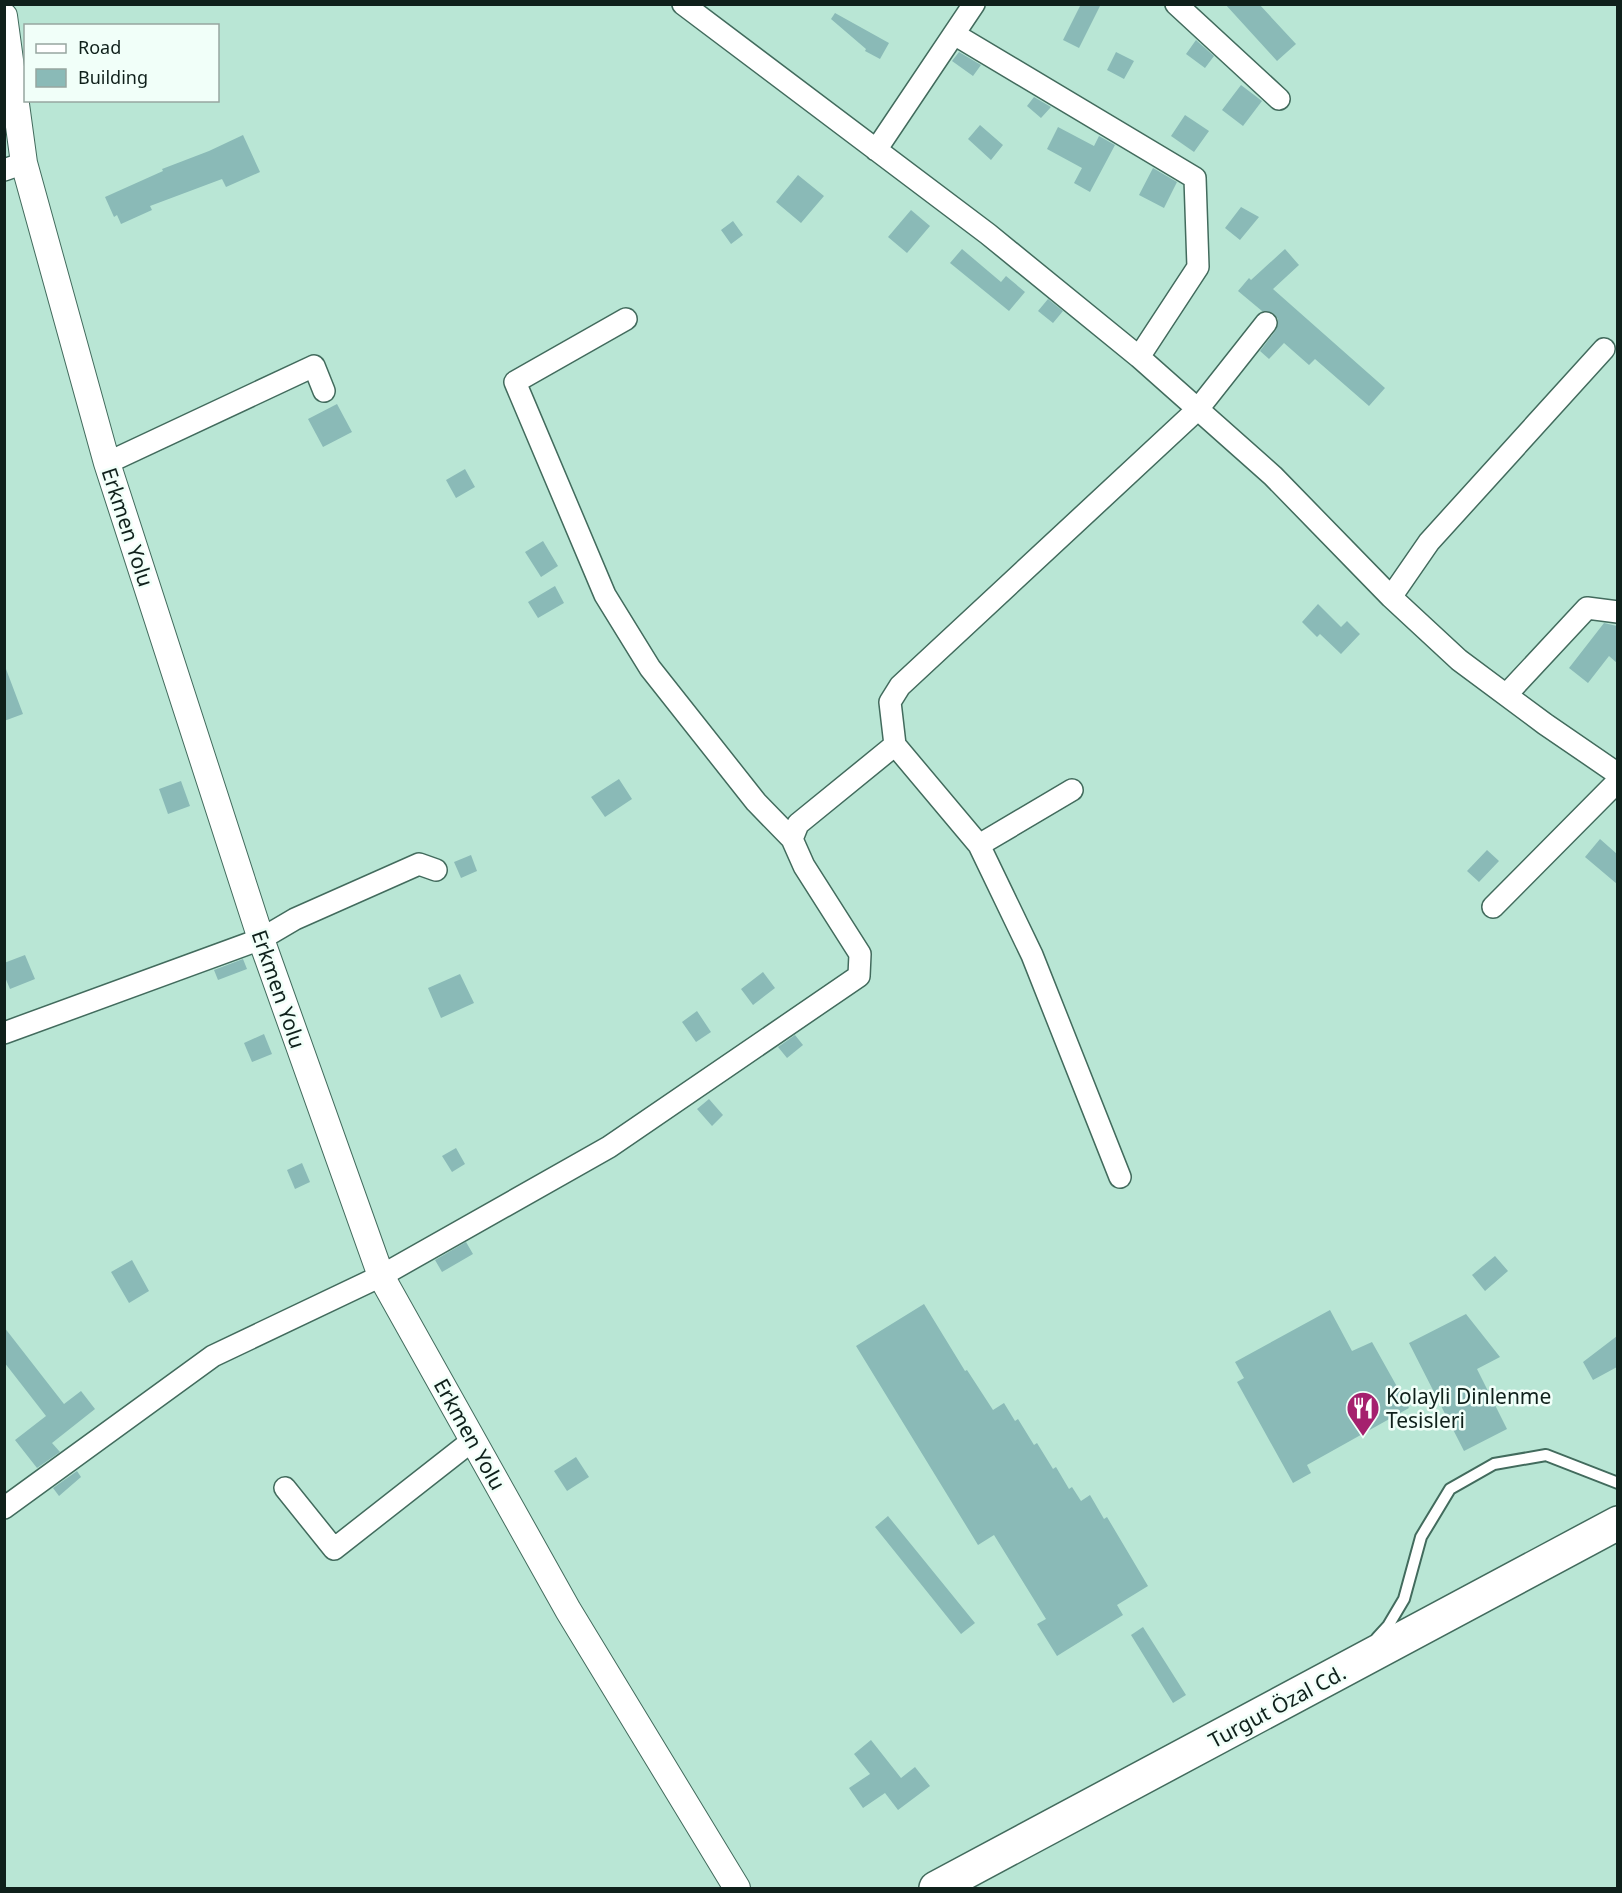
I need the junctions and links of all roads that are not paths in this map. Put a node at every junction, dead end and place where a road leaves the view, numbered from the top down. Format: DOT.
graph roads {
  1 [pos="683,4"];
  2 [pos="1176,4"];
  3 [pos="967,7"];
  4 [pos="4,16"];
  5 [pos="954,34"];
  6 [pos="1279,99"];
  7 [pos="876,150"];
  8 [pos="14,167"];
  9 [pos="626,319"];
  10 [pos="1266,323"];
  11 [pos="1604,350"];
  12 [pos="1139,357"];
  13 [pos="324,391"];
  14 [pos="1198,409"];
  15 [pos="107,463"];
  16 [pos="1391,597"];
  17 [pos="1617,612"];
  18 [pos="1506,695"];
  19 [pos="895,745"];
  20 [pos="1617,774"];
  21 [pos="1617,781"];
  22 [pos="1072,790"];
  23 [pos="792,839"];
  24 [pos="979,845"];
  25 [pos="436,870"];
  26 [pos="1493,907"];
  27 [pos="261,939"];
  28 [pos="4,1033"];
  29 [pos="1120,1177"];
  30 [pos="381,1276"];
  31 [pos="473,1440"];
  32 [pos="1617,1483"];
  33 [pos="285,1488"];
  34 [pos="4,1508"];
  35 [pos="1617,1523"];
  36 [pos="1353,1665"];
  37 [pos="737,1888"];
  38 [pos="936,1888"];
  1 -- 7 [label="street"];
  2 -- 6 [label="street"];
  3 -- 5 [label="street"];
  4 -- 8 [label="street, Erkmen Yolu"];
  5 -- 7 [label="street"];
  5 -- 12 [label="street"];
  7 -- 12 [label="street"];
  8 -- 15 [label="street, Erkmen Yolu"];
  9 -- 23 [label="street"];
  10 -- 14 [label="street"];
  11 -- 16 [label="street"];
  12 -- 14 [label="street"];
  13 -- 15 [label="street"];
  14 -- 16 [label="street"];
  14 -- 19 [label="street"];
  15 -- 27 [label="street, Erkmen Yolu"];
  16 -- 18 [label="street"];
  17 -- 18 [label="street"];
  18 -- 20 [label="street"];
  19 -- 23 [label="street"];
  19 -- 24 [label="street"];
  21 -- 26 [label="street"];
  22 -- 24 [label="street"];
  23 -- 30 [label="street"];
  24 -- 29 [label="street"];
  25 -- 27 [label="street"];
  27 -- 28 [label="street"];
  27 -- 30 [label="street, Erkmen Yolu"];
  30 -- 31 [label="street, Erkmen Yolu"];
  30 -- 34 [label="street"];
  31 -- 33 [label="street"];
  31 -- 37 [label="street, Erkmen Yolu"];
  32 -- 36 [label="lane"];
  35 -- 36 [label="main road, Turgut Özal Cd."];
  36 -- 38 [label="main road, Turgut Özal Cd."];
}
